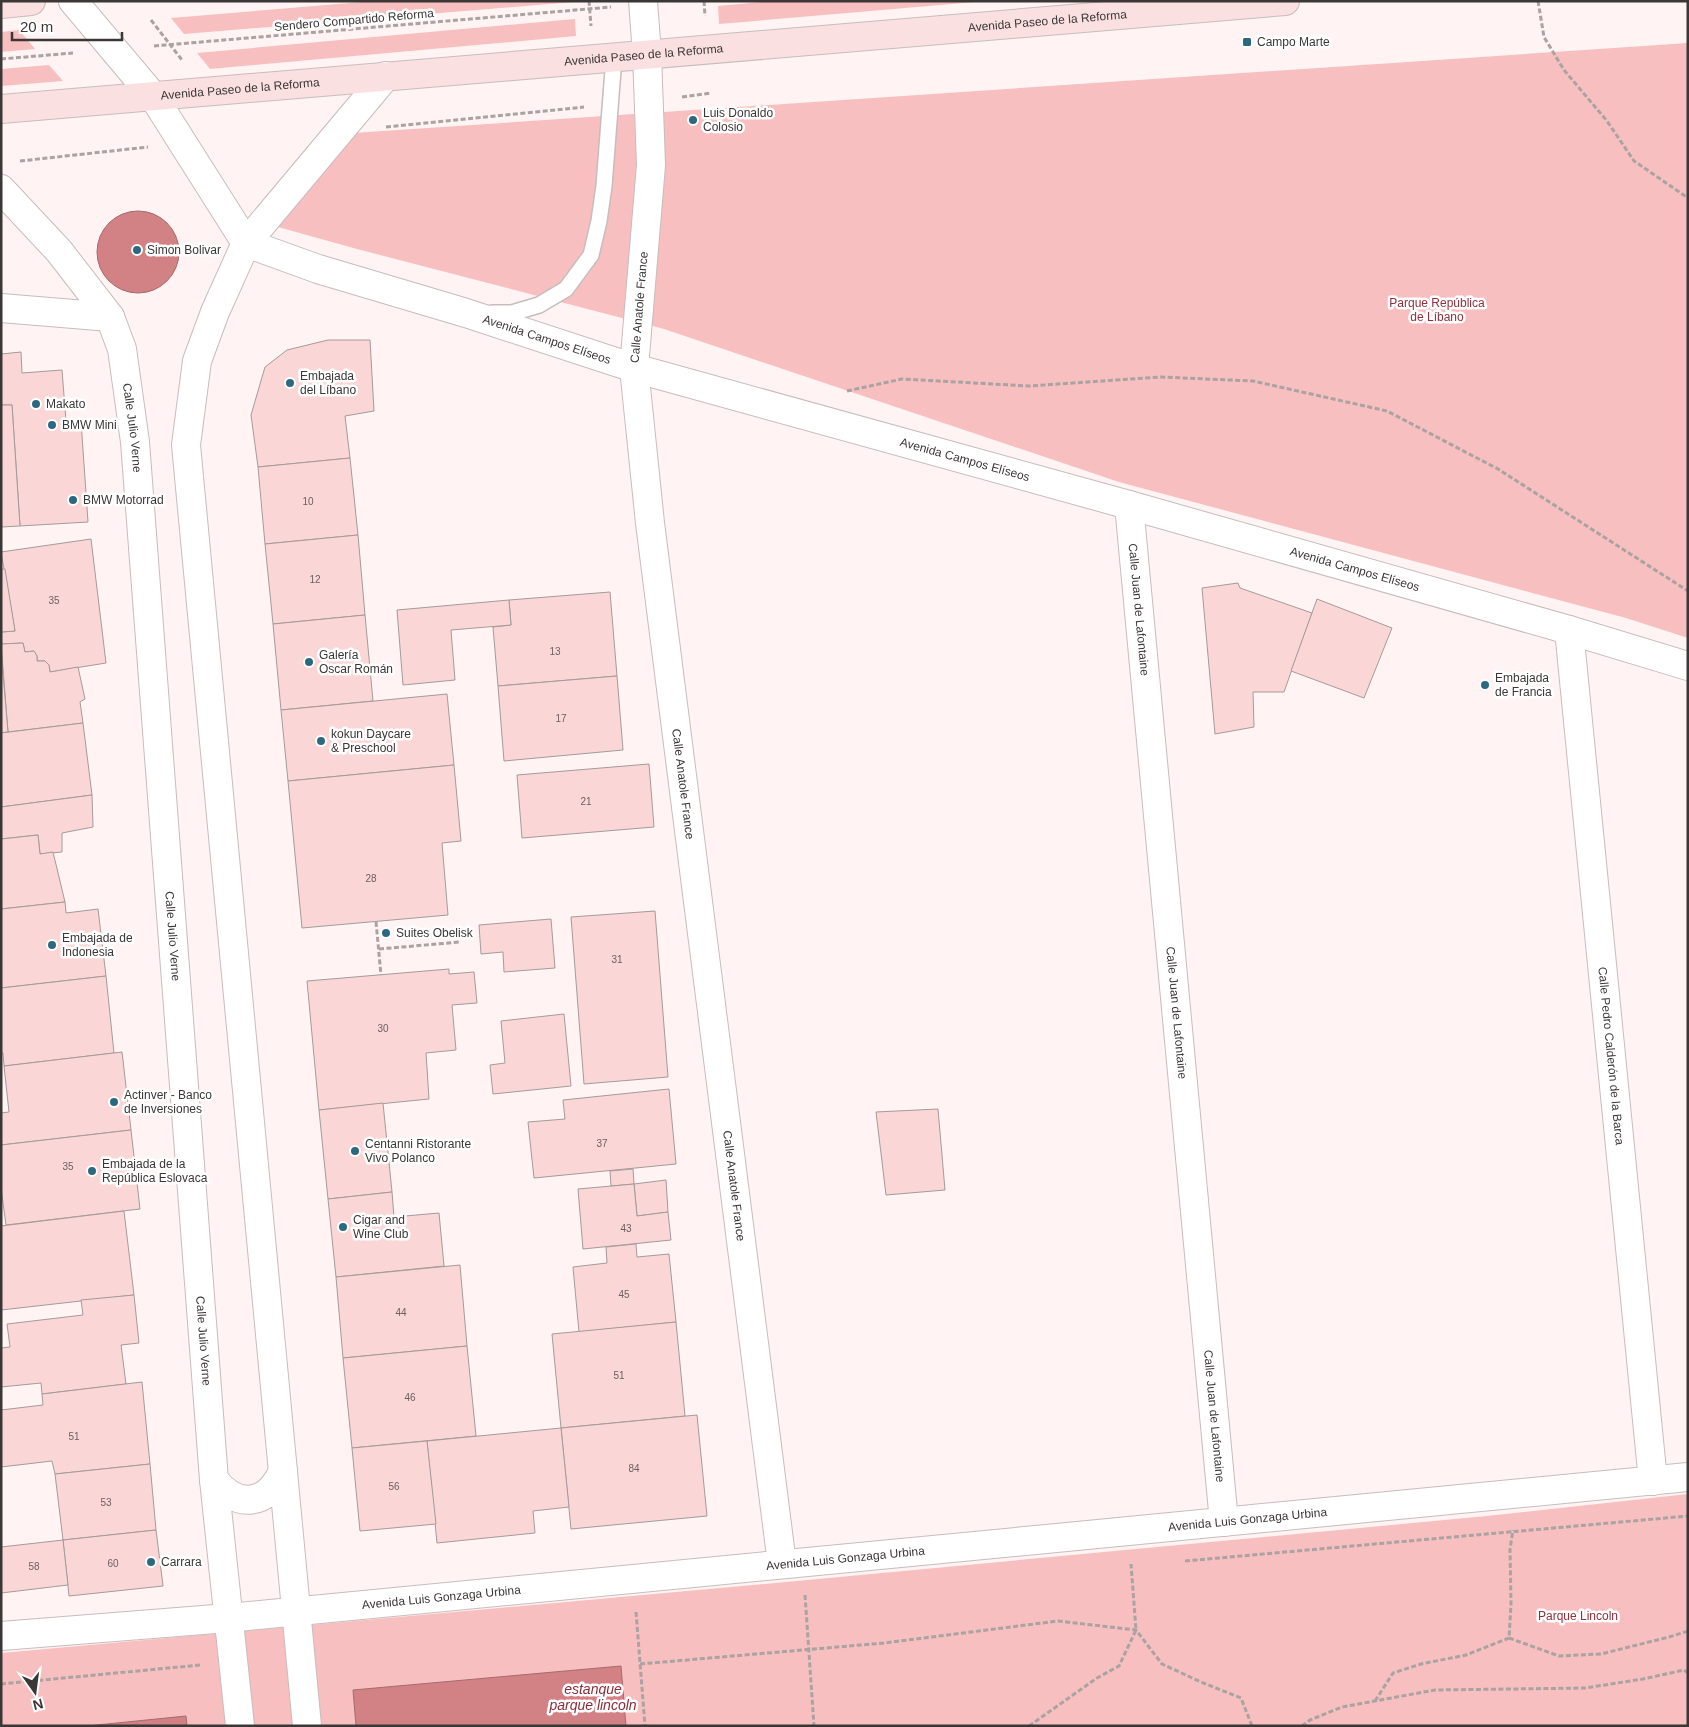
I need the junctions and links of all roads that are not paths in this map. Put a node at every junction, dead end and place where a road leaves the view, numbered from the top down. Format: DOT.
graph roads {
  1 [pos="31,1"];
  2 [pos="73,1"];
  3 [pos="643,1"];
  4 [pos="1285,1"];
  5 [pos="1,4"];
  6 [pos="648,54"];
  7 [pos="614,57"];
  8 [pos="386,76"];
  9 [pos="153,96"];
  10 [pos="1,109"];
  11 [pos="3,192"];
  12 [pos="246,243"];
  13 [pos="1,308"];
  14 [pos="466,313"];
  15 [pos="110,317"];
  16 [pos="634,368"];
  17 [pos="1129,505"];
  18 [pos="1569,630"];
  19 [pos="1688,666"];
  20 [pos="283,1471"];
  21 [pos="1688,1477"];
  22 [pos="214,1480"];
  23 [pos="1653,1481"];
  24 [pos="1224,1522"];
  25 [pos="795,1563"];
  26 [pos="296,1611"];
  27 [pos="228,1618"];
  28 [pos="1,1636"];
  29 [pos="240,1726"];
  30 [pos="307,1726"];
  1 -- 5 [label="main road"];
  2 -- 9 [label="street"];
  3 -- 6 [label="street, Calle Anatole France"];
  4 -- 6 [label="main road, Avenida Paseo de la Reforma"];
  6 -- 7 [label="main road, Avenida Paseo de la Reforma"];
  6 -- 16 [label="street, Calle Anatole France"];
  7 -- 8 [label="main road, Avenida Paseo de la Reforma"];
  7 -- 14 [label="lane"];
  8 -- 9 [label="main road, Avenida Paseo de la Reforma"];
  8 -- 12 [label="street"];
  9 -- 10 [label="main road, Avenida Paseo de la Reforma"];
  9 -- 12 [label="street"];
  11 -- 15 [label="street, Calle Julio Verne"];
  12 -- 14 [label="street, Avenida Campos Elíseos"];
  12 -- 20 [label="street"];
  13 -- 15 [label="street"];
  14 -- 16 [label="street, Avenida Campos Elíseos"];
  15 -- 22 [label="street, Calle Julio Verne"];
  16 -- 17 [label="street, Avenida Campos Elíseos"];
  16 -- 25 [label="street, Calle Anatole France"];
  17 -- 18 [label="street, Avenida Campos Elíseos"];
  17 -- 24 [label="street, Calle Juan de Lafontaine"];
  18 -- 19 [label="street, Avenida Campos Elíseos"];
  18 -- 23 [label="street, Calle Pedro Calderón de la Barca"];
  20 -- 22 [label="street"];
  20 -- 26 [label="street"];
  21 -- 23 [label="street, Avenida Luis Gonzaga Urbina"];
  22 -- 27 [label="street, Calle Julio Verne"];
  23 -- 24 [label="street, Avenida Luis Gonzaga Urbina"];
  24 -- 25 [label="street, Avenida Luis Gonzaga Urbina"];
  25 -- 26 [label="street, Avenida Luis Gonzaga Urbina"];
  26 -- 27 [label="street, Avenida Luis Gonzaga Urbina"];
  26 -- 30 [label="street"];
  27 -- 28 [label="street, Avenida Luis Gonzaga Urbina"];
  27 -- 29 [label="street, Calle Julio Verne"];
}
